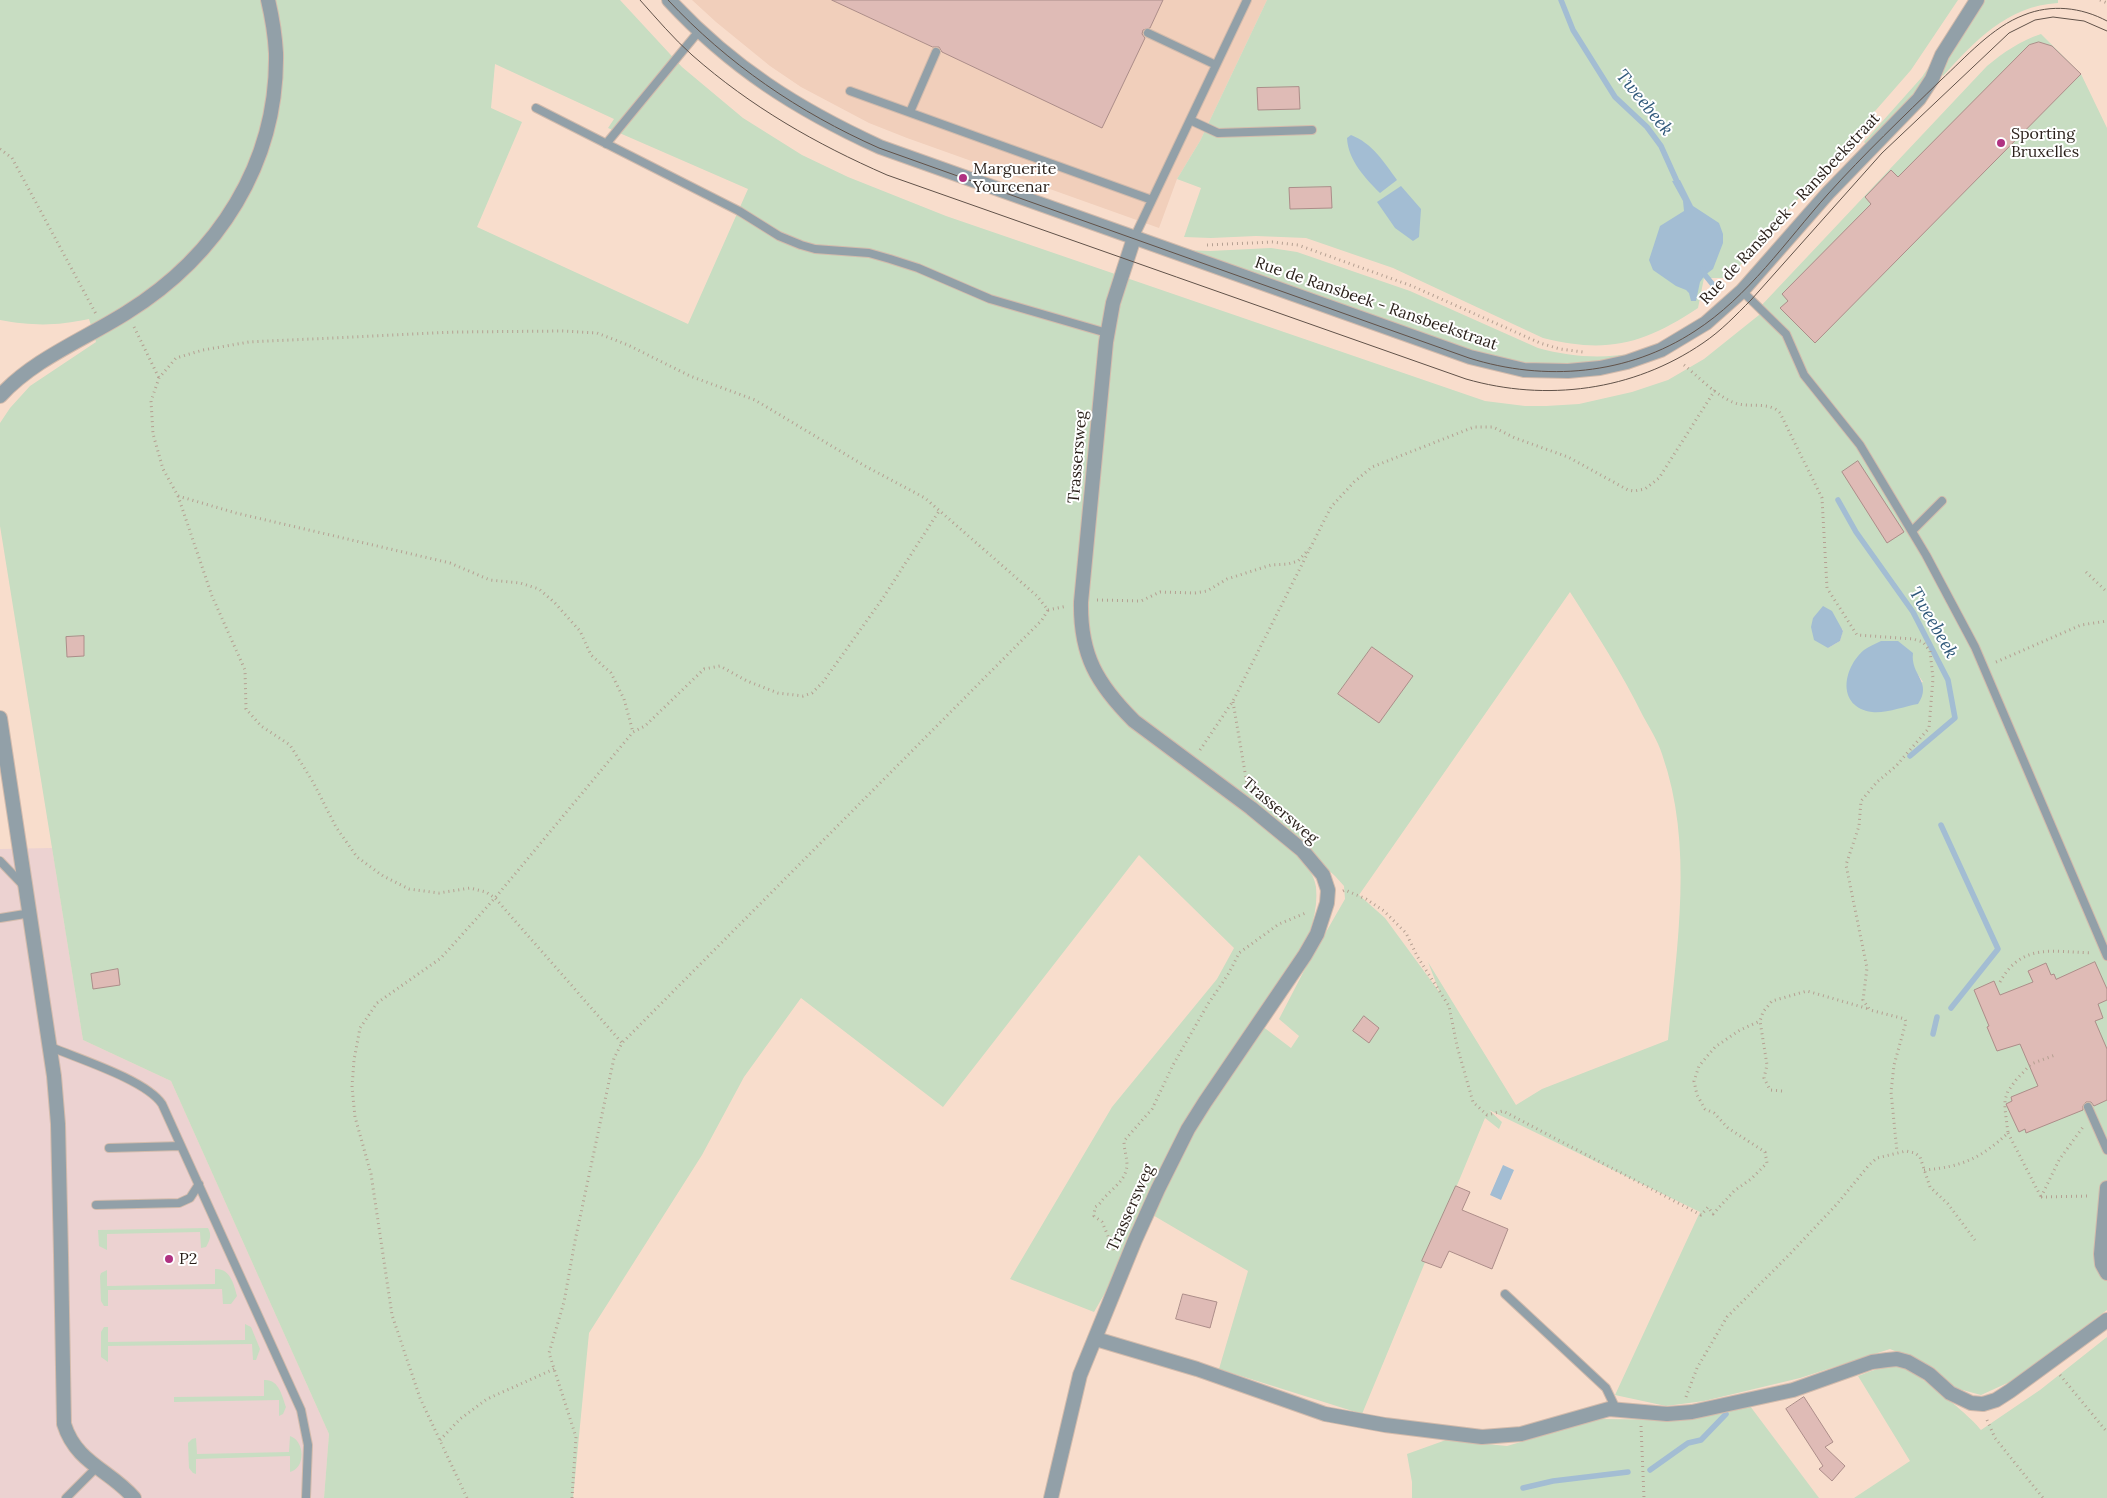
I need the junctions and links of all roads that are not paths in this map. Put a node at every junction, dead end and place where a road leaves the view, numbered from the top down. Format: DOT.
graph roads {
  1 [pos="268,0"];
  2 [pos="669,0"];
  3 [pos="1247,0"];
  4 [pos="1977,0"];
  5 [pos="699,31"];
  6 [pos="1148,33"];
  7 [pos="936,52"];
  8 [pos="1216,65"];
  9 [pos="850,90"];
  10 [pos="536,108"];
  11 [pos="910,112"];
  12 [pos="1190,120"];
  13 [pos="1312,130"];
  14 [pos="606,144"];
  15 [pos="1152,200"];
  16 [pos="1134,238"];
  17 [pos="1742,291"];
  18 [pos="1108,333"];
  19 [pos="0,396"];
  20 [pos="1942,501"];
  21 [pos="1912,531"];
  22 [pos="0,718"];
  23 [pos="2,742"];
  24 [pos="0,861"];
  25 [pos="27,889"];
  26 [pos="31,913"];
  27 [pos="0,918"];
  28 [pos="2106,955"];
  29 [pos="51,1047"];
  30 [pos="2088,1107"];
  31 [pos="181,1146"];
  32 [pos="108,1148"];
  33 [pos="2107,1150"];
  34 [pos="199,1184"];
  35 [pos="2106,1192"];
  36 [pos="96,1205"];
  37 [pos="2107,1273"];
  38 [pos="1505,1294"];
  39 [pos="2107,1320"];
  40 [pos="1096,1339"];
  41 [pos="1616,1409"];
  42 [pos="96,1468"];
  43 [pos="66,1498"];
  44 [pos="134,1498"];
  45 [pos="306,1498"];
  46 [pos="1051,1498"];
  1 -- 19 [label="street"];
  2 -- 5 [label="street, Rue de Ransbeek - Ransbeekstraat"];
  3 -- 8 [label="lane"];
  4 -- 17 [label="street, Rue de Ransbeek - Ransbeekstraat"];
  5 -- 14 [label="lane"];
  5 -- 16 [label="street, Rue de Ransbeek - Ransbeekstraat"];
  6 -- 8 [label="lane"];
  7 -- 11 [label="lane"];
  8 -- 12 [label="lane"];
  9 -- 11 [label="lane"];
  10 -- 14 [label="lane"];
  11 -- 15 [label="lane"];
  12 -- 13 [label="lane"];
  12 -- 15 [label="lane"];
  14 -- 18 [label="lane"];
  15 -- 16 [label="lane"];
  16 -- 17 [label="street, Rue de Ransbeek - Ransbeekstraat"];
  16 -- 18 [label="street, Trassersweg"];
  17 -- 21 [label="lane"];
  18 -- 40 [label="street, Trassersweg"];
  20 -- 21 [label="lane"];
  21 -- 28 [label="lane"];
  22 -- 23 [label="street"];
  23 -- 25 [label="street"];
  24 -- 25 [label="lane"];
  25 -- 26 [label="street"];
  26 -- 27 [label="lane"];
  26 -- 29 [label="street"];
  29 -- 31 [label="lane"];
  29 -- 42 [label="street"];
  30 -- 33 [label="lane"];
  31 -- 32 [label="lane"];
  31 -- 34 [label="lane"];
  34 -- 36 [label="lane"];
  34 -- 45 [label="lane"];
  35 -- 37 [label="street"];
  38 -- 41 [label="lane"];
  39 -- 41 [label="street"];
  40 -- 41 [label="street"];
  40 -- 46 [label="street, Trassersweg"];
  42 -- 43 [label="lane"];
  42 -- 44 [label="street"];
}
